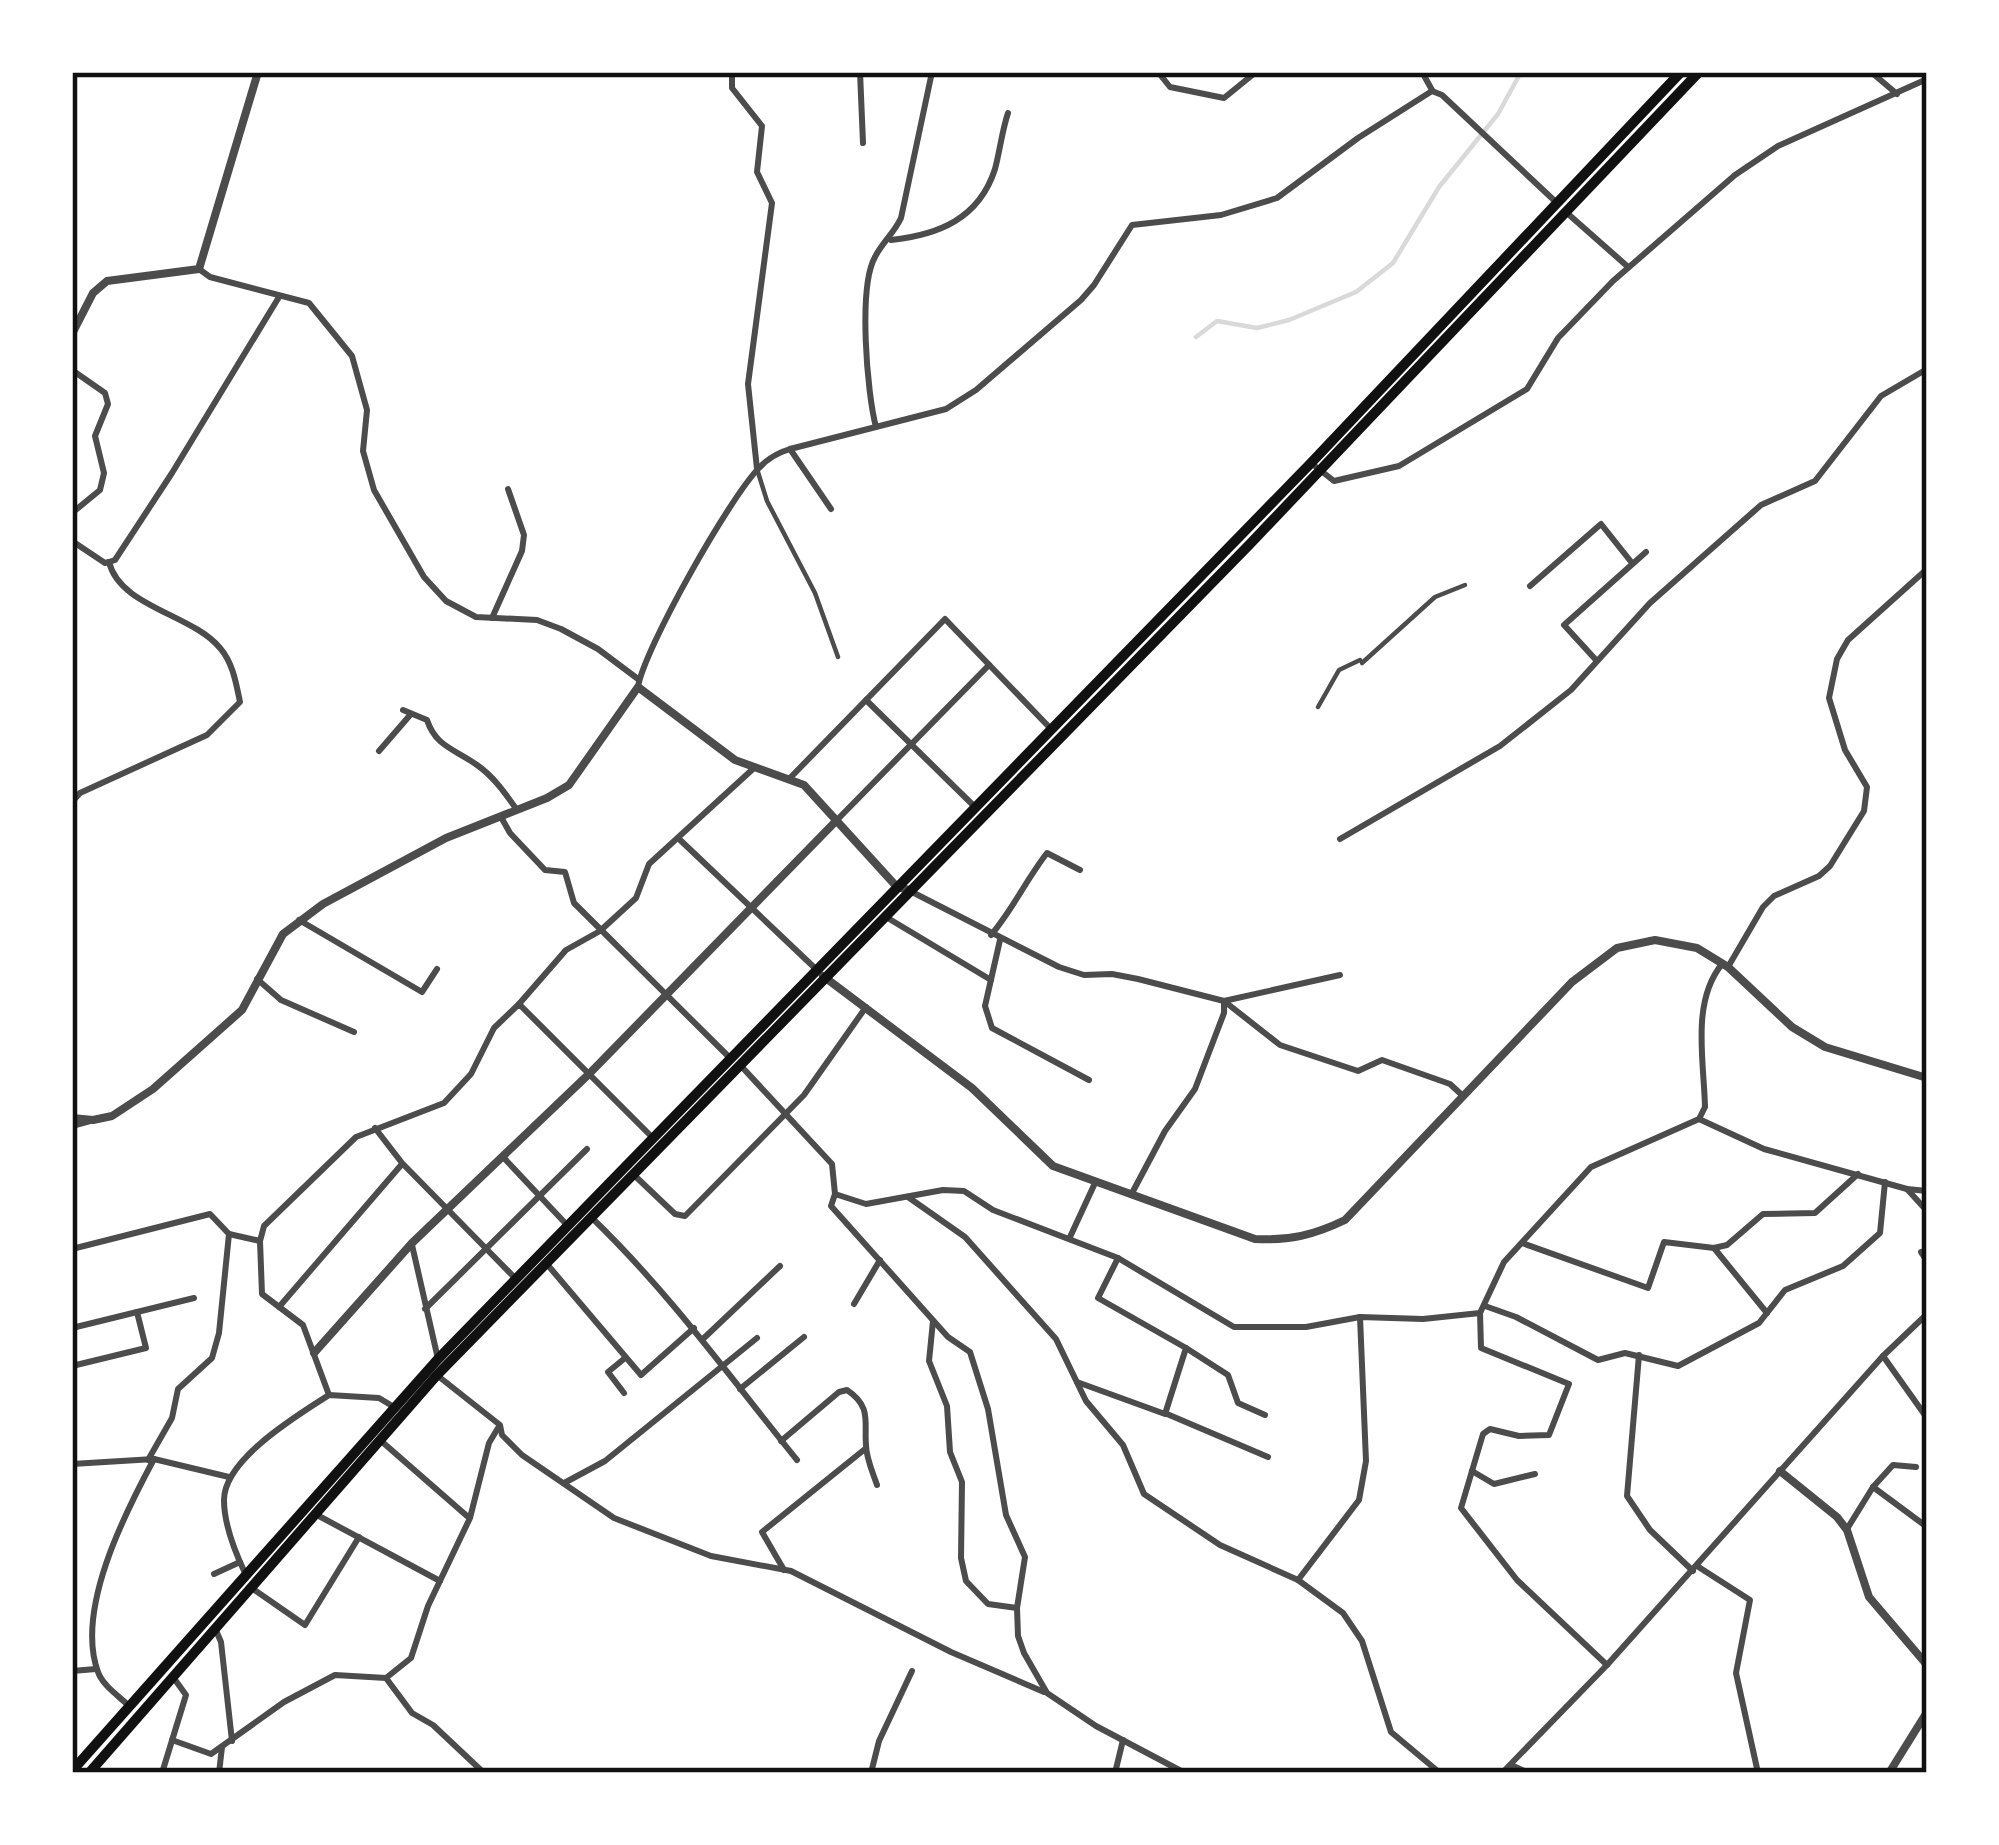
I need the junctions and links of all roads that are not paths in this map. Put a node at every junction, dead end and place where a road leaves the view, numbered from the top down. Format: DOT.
graph roads {
  1 [pos="258,72"];
  2 [pos="732,72"];
  3 [pos="860,72"];
  4 [pos="932,72"];
  5 [pos="1158,72"];
  6 [pos="1256,72"];
  7 [pos="1422,72"];
  8 [pos="1681,72"];
  9 [pos="1699,72"];
  10 [pos="1871,72"];
  11 [pos="1927,79"];
  12 [pos="1432,91"];
  13 [pos="1897,94"];
  14 [pos="1008,112"];
  15 [pos="863,143"];
  16 [pos="1562,208"];
  17 [pos="891,239"];
  18 [pos="1627,266"];
  19 [pos="199,268"];
  20 [pos="279,297"];
  21 [pos="72,334"];
  22 [pos="72,370"];
  23 [pos="1927,370"];
  24 [pos="876,427"];
  25 [pos="790,449"];
  26 [pos="1315,466"];
  27 [pos="757,470"];
  28 [pos="508,489"];
  29 [pos="831,509"];
  30 [pos="72,513"];
  31 [pos="72,541"];
  32 [pos="1646,552"];
  33 [pos="109,562"];
  34 [pos="1632,563"];
  35 [pos="1927,569"];
  36 [pos="1465,585"];
  37 [pos="1529,586"];
  38 [pos="493,618"];
  39 [pos="838,657"];
  40 [pos="1596,660"];
  41 [pos="988,665"];
  42 [pos="639,683"];
  43 [pos="866,700"];
  44 [pos="1318,706"];
  45 [pos="404,710"];
  46 [pos="414,712"];
  47 [pos="1052,730"];
  48 [pos="911,744"];
  49 [pos="379,751"];
  50 [pos="755,766"];
  51 [pos="790,778"];
  52 [pos="72,787"];
  53 [pos="80,793"];
  54 [pos="72,802"];
  55 [pos="976,808"];
  56 [pos="517,810"];
  57 [pos="500,816"];
  58 [pos="837,820"];
  59 [pos="678,838"];
  60 [pos="1340,839"];
  61 [pos="1080,870"];
  62 [pos="903,888"];
  63 [pos="751,908"];
  64 [pos="885,917"];
  65 [pos="298,920"];
  66 [pos="600,931"];
  67 [pos="996,937"];
  68 [pos="1725,966"];
  69 [pos="437,969"];
  70 [pos="821,975"];
  71 [pos="1340,976"];
  72 [pos="257,979"];
  73 [pos="991,980"];
  74 [pos="665,996"];
  75 [pos="1224,1001"];
  76 [pos="519,1004"];
  77 [pos="866,1007"];
  78 [pos="354,1032"];
  79 [pos="736,1062"];
  80 [pos="590,1073"];
  81 [pos="1927,1078"];
  82 [pos="1089,1080"];
  83 [pos="1463,1096"];
  84 [pos="784,1116"];
  85 [pos="1699,1118"];
  86 [pos="72,1122"];
  87 [pos="375,1128"];
  88 [pos="655,1140"];
  89 [pos="587,1149"];
  90 [pos="502,1156"];
  91 [pos="402,1163"];
  92 [pos="633,1174"];
  93 [pos="1858,1174"];
  94 [pos="1885,1182"];
  95 [pos="1095,1184"];
  96 [pos="1906,1189"];
  97 [pos="1927,1191"];
  98 [pos="835,1194"];
  99 [pos="540,1196"];
  100 [pos="908,1196"];
  101 [pos="1131,1196"];
  102 [pos="446,1210"];
  103 [pos="1927,1211"];
  104 [pos="591,1217"];
  105 [pos="567,1225"];
  106 [pos="229,1234"];
  107 [pos="1070,1237"];
  108 [pos="260,1241"];
  109 [pos="1521,1242"];
  110 [pos="412,1243"];
  111 [pos="485,1248"];
  112 [pos="1714,1248"];
  113 [pos="72,1250"];
  114 [pos="1922,1252"];
  115 [pos="1118,1258"];
  116 [pos="880,1260"];
  117 [pos="1927,1261"];
  118 [pos="546,1263"];
  119 [pos="780,1266"];
  120 [pos="515,1278"];
  121 [pos="194,1298"];
  122 [pos="854,1304"];
  123 [pos="279,1307"];
  124 [pos="425,1309"];
  125 [pos="1483,1310"];
  126 [pos="137,1312"];
  127 [pos="1767,1313"];
  128 [pos="1927,1314"];
  129 [pos="1360,1317"];
  130 [pos="933,1321"];
  131 [pos="72,1328"];
  132 [pos="694,1328"];
  133 [pos="804,1337"];
  134 [pos="704,1338"];
  135 [pos="757,1338"];
  136 [pos="1186,1348"];
  137 [pos="314,1353"];
  138 [pos="1639,1355"];
  139 [pos="1883,1356"];
  140 [pos="625,1358"];
  141 [pos="438,1359"];
  142 [pos="720,1365"];
  143 [pos="72,1366"];
  144 [pos="437,1375"];
  145 [pos="1077,1382"];
  146 [pos="740,1389"];
  147 [pos="624,1393"];
  148 [pos="329,1395"];
  149 [pos="394,1407"];
  150 [pos="1166,1414"];
  151 [pos="1265,1415"];
  152 [pos="1927,1418"];
  153 [pos="500,1425"];
  154 [pos="380,1440"];
  155 [pos="782,1441"];
  156 [pos="866,1448"];
  157 [pos="1268,1457"];
  158 [pos="151,1460"];
  159 [pos="797,1460"];
  160 [pos="72,1464"];
  161 [pos="1916,1467"];
  162 [pos="1472,1471"];
  163 [pos="1780,1471"];
  164 [pos="1535,1474"];
  165 [pos="229,1477"];
  166 [pos="1522,1477"];
  167 [pos="566,1482"];
  168 [pos="877,1485"];
  169 [pos="1873,1487"];
  170 [pos="1525,1488"];
  171 [pos="315,1514"];
  172 [pos="470,1518"];
  173 [pos="1927,1527"];
  174 [pos="1846,1530"];
  175 [pos="359,1537"];
  176 [pos="242,1568"];
  177 [pos="1695,1568"];
  178 [pos="784,1570"];
  179 [pos="214,1574"];
  180 [pos="1298,1580"];
  181 [pos="440,1581"];
  182 [pos="250,1587"];
  183 [pos="1017,1608"];
  184 [pos="215,1628"];
  185 [pos="1607,1665"];
  186 [pos="1927,1665"];
  187 [pos="96,1669"];
  188 [pos="162,1669"];
  189 [pos="72,1671"];
  190 [pos="912,1671"];
  191 [pos="173,1677"];
  192 [pos="386,1678"];
  193 [pos="1047,1693"];
  194 [pos="129,1706"];
  195 [pos="1927,1712"];
  196 [pos="172,1740"];
  197 [pos="1123,1740"];
  198 [pos="232,1741"];
  199 [pos="222,1747"];
  200 [pos="1510,1765"];
  201 [pos="72,1771"];
  202 [pos="89,1773"];
  203 [pos="162,1773"];
  204 [pos="219,1773"];
  205 [pos="484,1773"];
  206 [pos="871,1773"];
  207 [pos="1114,1773"];
  208 [pos="1185,1773"];
  209 [pos="1439,1773"];
  210 [pos="1502,1773"];
  211 [pos="1529,1773"];
  212 [pos="1758,1773"];
  213 [pos="1888,1773"];
  1 -- 19 [label="street"];
  2 -- 27 [label="street"];
  3 -- 15 [label="street"];
  4 -- 17 [label="street"];
  5 -- 6 [label="street"];
  7 -- 12 [label="street"];
  8 -- 16 [label="highway"];
  9 -- 16 [label="highway"];
  10 -- 13 [label="street"];
  11 -- 13 [label="street"];
  12 -- 16 [label="street"];
  12 -- 24 [label="street"];
  13 -- 18 [label="street"];
  14 -- 17 [label="street"];
  16 -- 18 [label="street"];
  16 -- 26 [label="highway"];
  17 -- 24 [label="street"];
  18 -- 26 [label="street"];
  19 -- 20 [label="street"];
  19 -- 21 [label="street"];
  20 -- 33 [label="street"];
  20 -- 38 [label="street"];
  22 -- 30 [label="street"];
  23 -- 40 [label="street"];
  24 -- 25 [label="street"];
  25 -- 27 [label="street"];
  25 -- 29 [label="street"];
  26 -- 47 [label="highway"];
  26 -- 62 [label="highway"];
  27 -- 39 [label="street"];
  27 -- 42 [label="street"];
  28 -- 38 [label="street"];
  31 -- 33 [label="street"];
  32 -- 34 [label="street"];
  33 -- 53 [label="street"];
  34 -- 37 [label="street"];
  34 -- 40 [label="street"];
  35 -- 68 [label="street"];
  36 -- 44 [label="street"];
  38 -- 42 [label="street"];
  40 -- 60 [label="street"];
  41 -- 43 [label="street"];
  41 -- 47 [label="street"];
  41 -- 48 [label="street"];
  42 -- 50 [label="street"];
  42 -- 56 [label="street"];
  43 -- 48 [label="street"];
  43 -- 51 [label="street"];
  45 -- 46 [label="street"];
  46 -- 49 [label="street"];
  46 -- 56 [label="street"];
  47 -- 55 [label="highway"];
  48 -- 55 [label="street"];
  48 -- 58 [label="street"];
  50 -- 51 [label="street"];
  50 -- 59 [label="street"];
  51 -- 58 [label="street"];
  52 -- 53 [label="street"];
  53 -- 54 [label="street"];
  55 -- 62 [label="highway"];
  56 -- 57 [label="street"];
  57 -- 65 [label="street"];
  57 -- 66 [label="street"];
  58 -- 62 [label="street"];
  58 -- 63 [label="street"];
  59 -- 63 [label="street"];
  59 -- 66 [label="street"];
  61 -- 67 [label="street"];
  62 -- 64 [label="highway"];
  62 -- 67 [label="street"];
  62 -- 70 [label="highway"];
  63 -- 70 [label="street"];
  63 -- 74 [label="street"];
  64 -- 70 [label="highway"];
  64 -- 73 [label="street"];
  65 -- 69 [label="street"];
  65 -- 72 [label="street"];
  66 -- 74 [label="street"];
  66 -- 76 [label="street"];
  67 -- 73 [label="street"];
  67 -- 75 [label="street"];
  68 -- 81 [label="street"];
  68 -- 83 [label="street"];
  68 -- 85 [label="street"];
  70 -- 77 [label="street"];
  70 -- 79 [label="highway"];
  71 -- 75 [label="street"];
  72 -- 78 [label="street"];
  72 -- 86 [label="street"];
  73 -- 82 [label="street"];
  74 -- 79 [label="street"];
  74 -- 80 [label="street"];
  75 -- 83 [label="street"];
  75 -- 101 [label="street"];
  76 -- 80 [label="street"];
  76 -- 87 [label="street"];
  77 -- 84 [label="street"];
  77 -- 95 [label="street"];
  79 -- 84 [label="street"];
  79 -- 88 [label="highway"];
  79 -- 92 [label="highway"];
  80 -- 88 [label="street"];
  80 -- 90 [label="street"];
  83 -- 101 [label="street"];
  84 -- 92 [label="street"];
  84 -- 98 [label="street"];
  85 -- 93 [label="street"];
  85 -- 109 [label="street"];
  87 -- 91 [label="street"];
  87 -- 108 [label="street"];
  88 -- 105 [label="highway"];
  89 -- 99 [label="street"];
  90 -- 99 [label="street"];
  90 -- 102 [label="street"];
  91 -- 102 [label="street"];
  91 -- 123 [label="street"];
  92 -- 104 [label="highway"];
  93 -- 94 [label="street"];
  93 -- 112 [label="street"];
  94 -- 96 [label="street"];
  94 -- 127 [label="street"];
  95 -- 101 [label="street"];
  95 -- 107 [label="street"];
  96 -- 97 [label="street"];
  96 -- 103 [label="street"];
  98 -- 100 [label="street"];
  98 -- 116 [label="street"];
  99 -- 105 [label="street"];
  99 -- 111 [label="street"];
  100 -- 107 [label="street"];
  100 -- 145 [label="street"];
  102 -- 110 [label="street"];
  102 -- 111 [label="street"];
  104 -- 118 [label="highway"];
  104 -- 132 [label="street"];
  105 -- 120 [label="highway"];
  106 -- 108 [label="street"];
  106 -- 113 [label="street"];
  106 -- 158 [label="street"];
  107 -- 115 [label="street"];
  108 -- 123 [label="street"];
  109 -- 112 [label="street"];
  109 -- 125 [label="street"];
  110 -- 124 [label="street"];
  110 -- 137 [label="street"];
  111 -- 120 [label="street"];
  111 -- 124 [label="street"];
  112 -- 127 [label="street"];
  114 -- 117 [label="street"];
  115 -- 129 [label="street"];
  115 -- 136 [label="street"];
  116 -- 122 [label="street"];
  116 -- 130 [label="street"];
  118 -- 140 [label="street"];
  118 -- 144 [label="highway"];
  119 -- 134 [label="street"];
  120 -- 141 [label="highway"];
  121 -- 126 [label="street"];
  123 -- 137 [label="street"];
  124 -- 141 [label="street"];
  125 -- 129 [label="street"];
  125 -- 138 [label="street"];
  125 -- 162 [label="street"];
  126 -- 131 [label="street"];
  126 -- 143 [label="street"];
  127 -- 138 [label="street"];
  128 -- 139 [label="street"];
  129 -- 180 [label="street"];
  130 -- 183 [label="street"];
  130 -- 183 [label="street"];
  132 -- 134 [label="street"];
  132 -- 140 [label="street"];
  133 -- 146 [label="street"];
  134 -- 142 [label="street"];
  135 -- 142 [label="street"];
  136 -- 150 [label="street"];
  136 -- 151 [label="street"];
  137 -- 148 [label="street"];
  138 -- 177 [label="street"];
  139 -- 152 [label="street"];
  139 -- 163 [label="street"];
  140 -- 147 [label="street"];
  141 -- 149 [label="highway"];
  142 -- 146 [label="street"];
  142 -- 167 [label="street"];
  144 -- 153 [label="street"];
  144 -- 154 [label="highway"];
  145 -- 150 [label="street"];
  145 -- 180 [label="street"];
  146 -- 155 [label="street"];
  148 -- 149 [label="street"];
  148 -- 165 [label="street"];
  149 -- 176 [label="highway"];
  150 -- 157 [label="street"];
  153 -- 167 [label="street"];
  153 -- 172 [label="street"];
  154 -- 171 [label="highway"];
  154 -- 172 [label="street"];
  155 -- 156 [label="street"];
  155 -- 159 [label="street"];
  156 -- 168 [label="street"];
  156 -- 178 [label="street"];
  158 -- 160 [label="street"];
  158 -- 165 [label="street"];
  158 -- 187 [label="street"];
  161 -- 169 [label="street"];
  162 -- 166 [label="street"];
  162 -- 185 [label="street"];
  163 -- 174 [label="street"];
  163 -- 177 [label="street"];
  164 -- 166 [label="street"];
  165 -- 176 [label="street"];
  166 -- 170 [label="street"];
  167 -- 178 [label="street"];
  169 -- 173 [label="street"];
  169 -- 174 [label="street"];
  171 -- 175 [label="street"];
  171 -- 182 [label="highway"];
  172 -- 181 [label="street"];
  174 -- 186 [label="street"];
  175 -- 181 [label="street"];
  175 -- 182 [label="street"];
  176 -- 179 [label="street"];
  176 -- 188 [label="highway"];
  177 -- 185 [label="street"];
  177 -- 212 [label="street"];
  178 -- 193 [label="street"];
  180 -- 209 [label="street"];
  181 -- 192 [label="street"];
  182 -- 184 [label="highway"];
  183 -- 193 [label="street"];
  184 -- 191 [label="highway"];
  184 -- 198 [label="street"];
  185 -- 200 [label="street"];
  187 -- 189 [label="street"];
  187 -- 194 [label="street"];
  188 -- 191 [label="street"];
  188 -- 194 [label="highway"];
  190 -- 206 [label="street"];
  191 -- 196 [label="street"];
  191 -- 202 [label="highway"];
  192 -- 198 [label="street"];
  192 -- 205 [label="street"];
  193 -- 197 [label="street"];
  194 -- 201 [label="highway"];
  195 -- 213 [label="street"];
  196 -- 199 [label="street"];
  196 -- 203 [label="street"];
  197 -- 207 [label="street"];
  197 -- 208 [label="street"];
  198 -- 199 [label="street"];
  199 -- 204 [label="street"];
  200 -- 210 [label="street"];
  200 -- 211 [label="street"];
}
